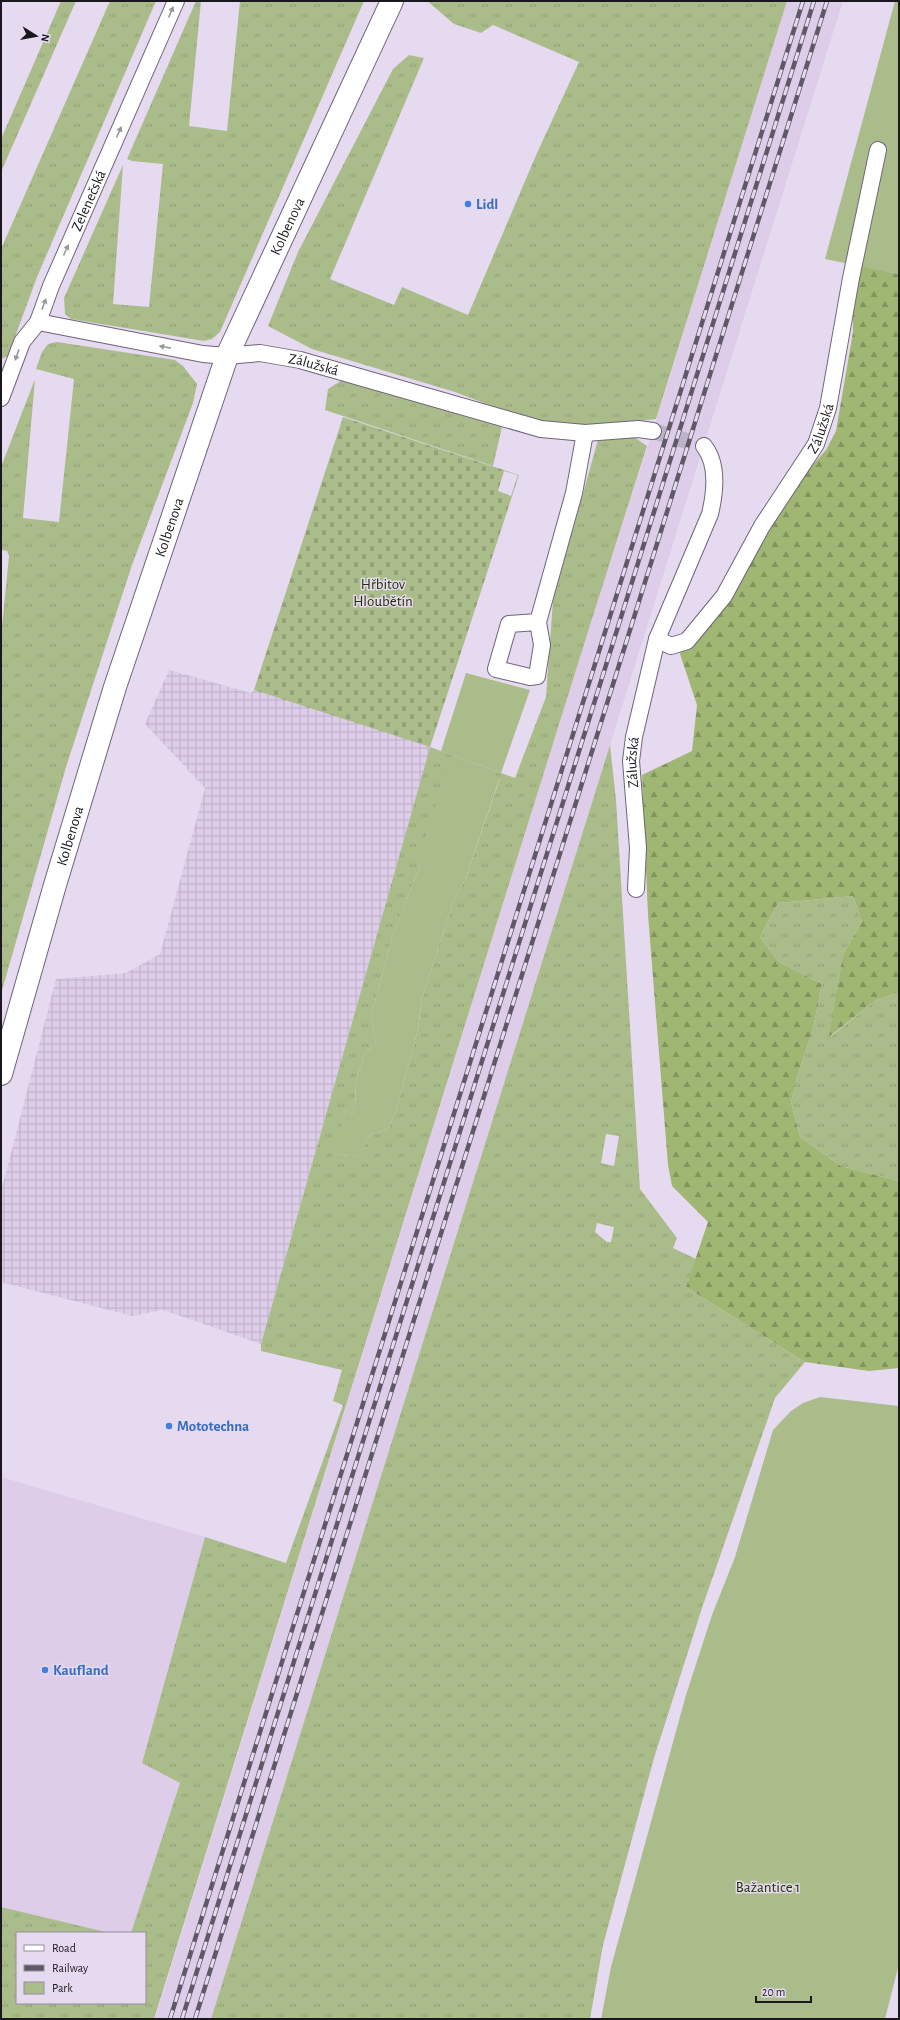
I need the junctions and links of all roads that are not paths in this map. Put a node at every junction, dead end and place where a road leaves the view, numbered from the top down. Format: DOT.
graph roads {
  1 [pos="176,1"];
  2 [pos="392,1"];
  3 [pos="878,150"];
  4 [pos="38,322"];
  5 [pos="227,356"];
  6 [pos="1,398"];
  7 [pos="653,430"];
  8 [pos="585,433"];
  9 [pos="704,446"];
  10 [pos="538,622"];
  11 [pos="657,638"];
  12 [pos="636,889"];
  13 [pos="1,1074"];
  4 -- 1 [label="street, Zelenečská, one-way"];
  2 -- 5 [label="main road, Kolbenova"];
  3 -- 11 [label="street, Zálužská"];
  5 -- 4 [label="street, Zálužská, one-way"];
  4 -- 6 [label="street, Zelenečská, one-way"];
  5 -- 8 [label="street, Zálužská"];
  5 -- 13 [label="main road, Kolbenova"];
  7 -- 8 [label="street, Zálužská"];
  8 -- 10 [label="street"];
  9 -- 11 [label="street, Zálužská"];
  11 -- 12 [label="street, Zálužská"];
}
